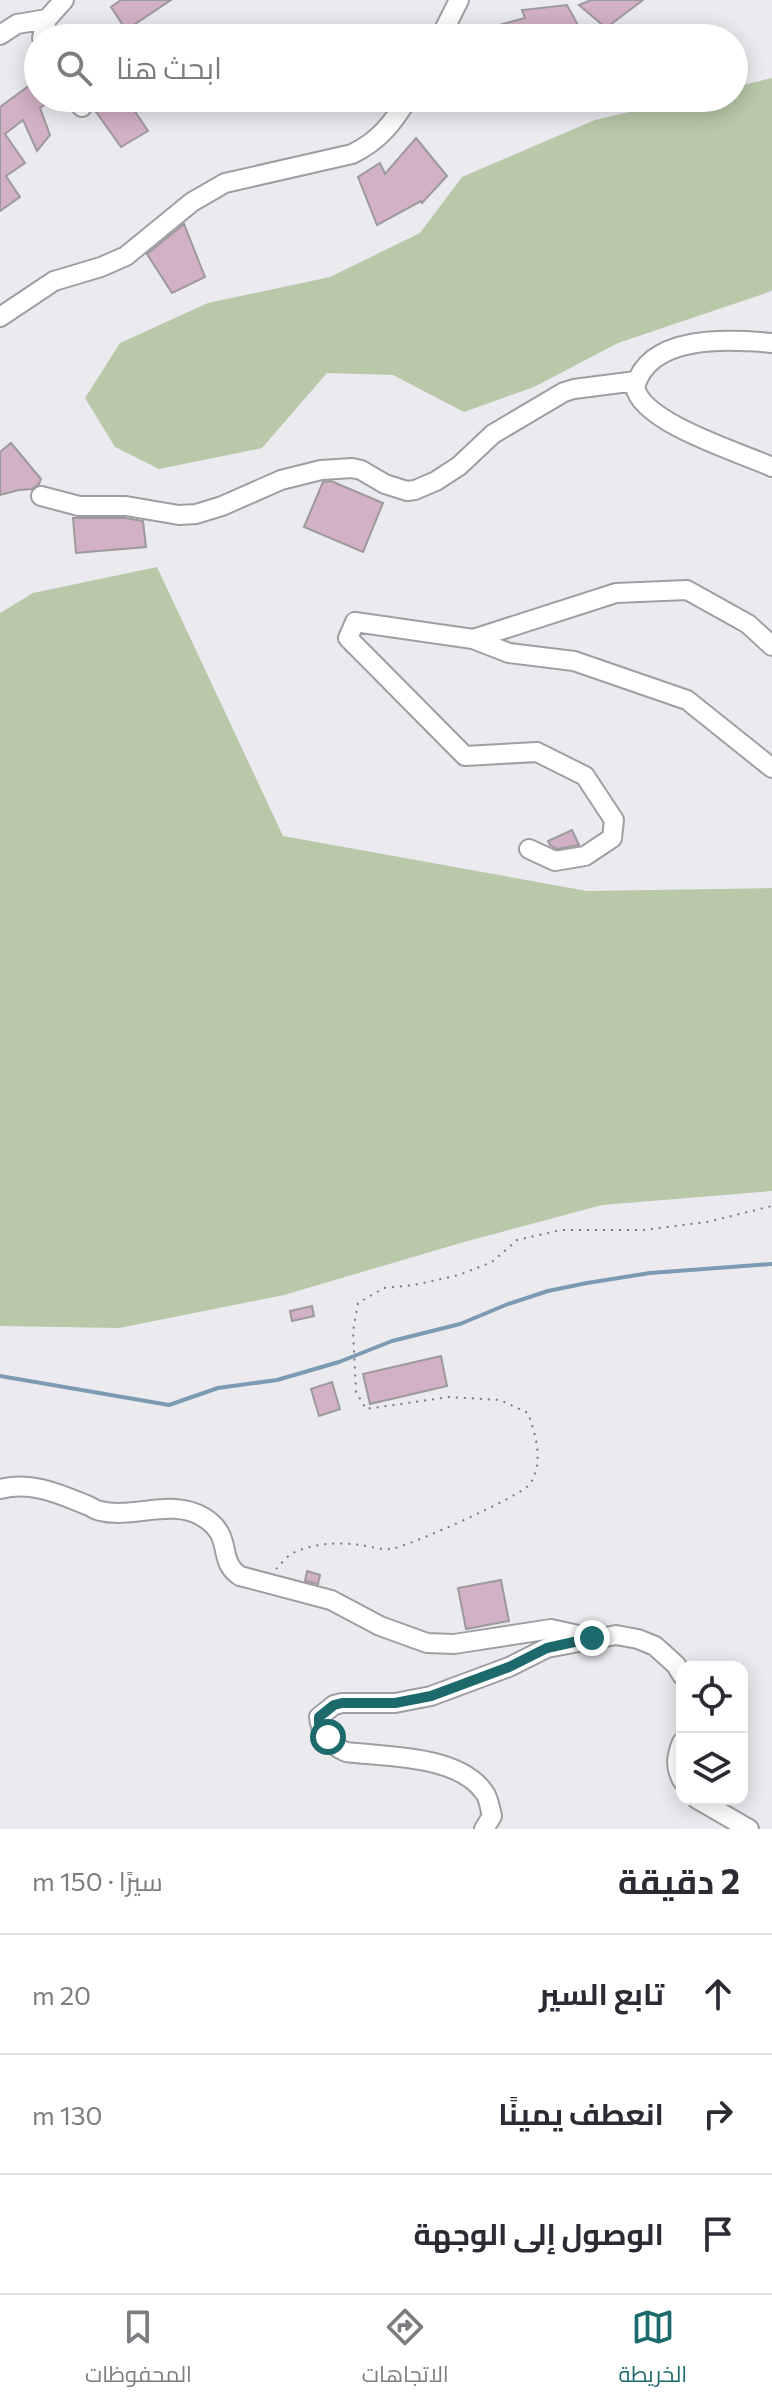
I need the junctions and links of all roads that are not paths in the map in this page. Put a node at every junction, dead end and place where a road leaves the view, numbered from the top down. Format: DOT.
graph roads {
  1 [pos="64,0"];
  2 [pos="459,0"];
  3 [pos="47,19"];
  4 [pos="46,24"];
  5 [pos="447,24"];
  6 [pos="0,35"];
  7 [pos="398,112"];
  8 [pos="0,317"];
  9 [pos="772,343"];
  10 [pos="636,381"];
  11 [pos="772,467"];
  12 [pos="41,496"];
  13 [pos="473,639"];
  14 [pos="772,646"];
  15 [pos="772,768"];
  16 [pos="529,849"];
  17 [pos="0,1489"];
  18 [pos="592,1638"];
  19 [pos="676,1665"];
  20 [pos="706,1805"];
  21 [pos="484,1829"];
  22 [pos="749,1829"];
  1 -- 3 [label="street"];
  2 -- 5 [label="street"];
  3 -- 4 [label="street"];
  3 -- 6 [label="street"];
  7 -- 8 [label="street"];
  9 -- 10 [label="street"];
  10 -- 11 [label="street"];
  10 -- 12 [label="street"];
  13 -- 14 [label="street"];
  13 -- 15 [label="street"];
  13 -- 16 [label="street"];
  17 -- 18 [label="street"];
  18 -- 19 [label="street"];
  18 -- 21 [label="street"];
  20 -- 22 [label="street"];
}
